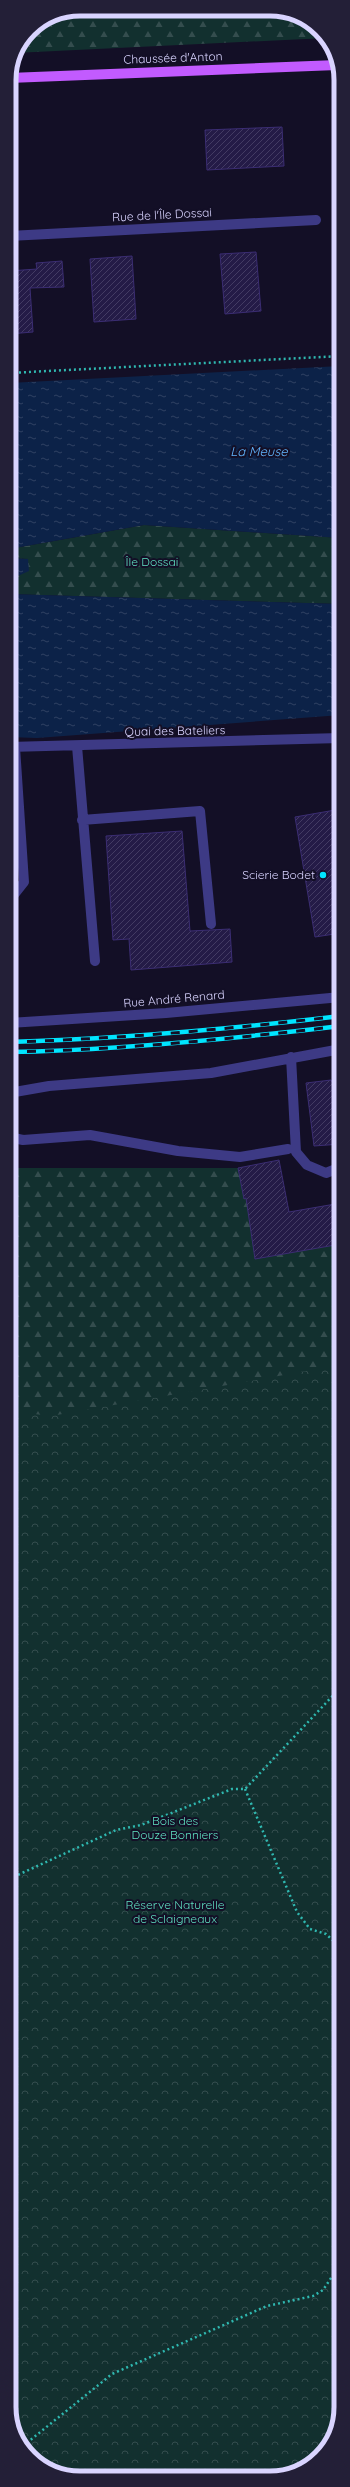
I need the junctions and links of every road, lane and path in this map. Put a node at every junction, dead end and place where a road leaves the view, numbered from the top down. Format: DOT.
graph roads {
  1 [pos="333,65"];
  2 [pos="16,78"];
  3 [pos="316,220"];
  4 [pos="16,236"];
  5 [pos="334,356"];
  6 [pos="16,373"];
  7 [pos="334,738"];
  8 [pos="77,746"];
  9 [pos="16,747"];
  10 [pos="16,792"];
  11 [pos="82,820"];
  12 [pos="16,892"];
  13 [pos="211,924"];
  14 [pos="95,961"];
  15 [pos="334,998"];
  16 [pos="16,1023"];
  17 [pos="334,1050"];
  18 [pos="291,1057"];
  19 [pos="16,1092"];
  20 [pos="16,1138"];
  21 [pos="288,1149"];
  22 [pos="334,1170"];
  23 [pos="334,1694"];
  24 [pos="245,1789"];
  25 [pos="16,1869"];
  26 [pos="18,1874"];
  27 [pos="334,1941"];
  28 [pos="334,2274"];
  29 [pos="27,2442"];
  1 -- 2 [label="main road, Chaussée d'Anton"];
  3 -- 4 [label="street, Rue de l'Île Dossai"];
  5 -- 6 [label="path"];
  7 -- 8 [label="street, Quai des Bateliers"];
  8 -- 9 [label="street, Quai des Bateliers"];
  8 -- 11 [label="street"];
  10 -- 12 [label="street"];
  11 -- 13 [label="street"];
  11 -- 14 [label="street"];
  15 -- 16 [label="street, Rue André Renard"];
  17 -- 18 [label="street"];
  18 -- 19 [label="street"];
  18 -- 22 [label="street"];
  20 -- 21 [label="street"];
  23 -- 24 [label="path"];
  24 -- 26 [label="path"];
  24 -- 27 [label="path"];
  25 -- 26 [label="path"];
  28 -- 29 [label="path"];
}
